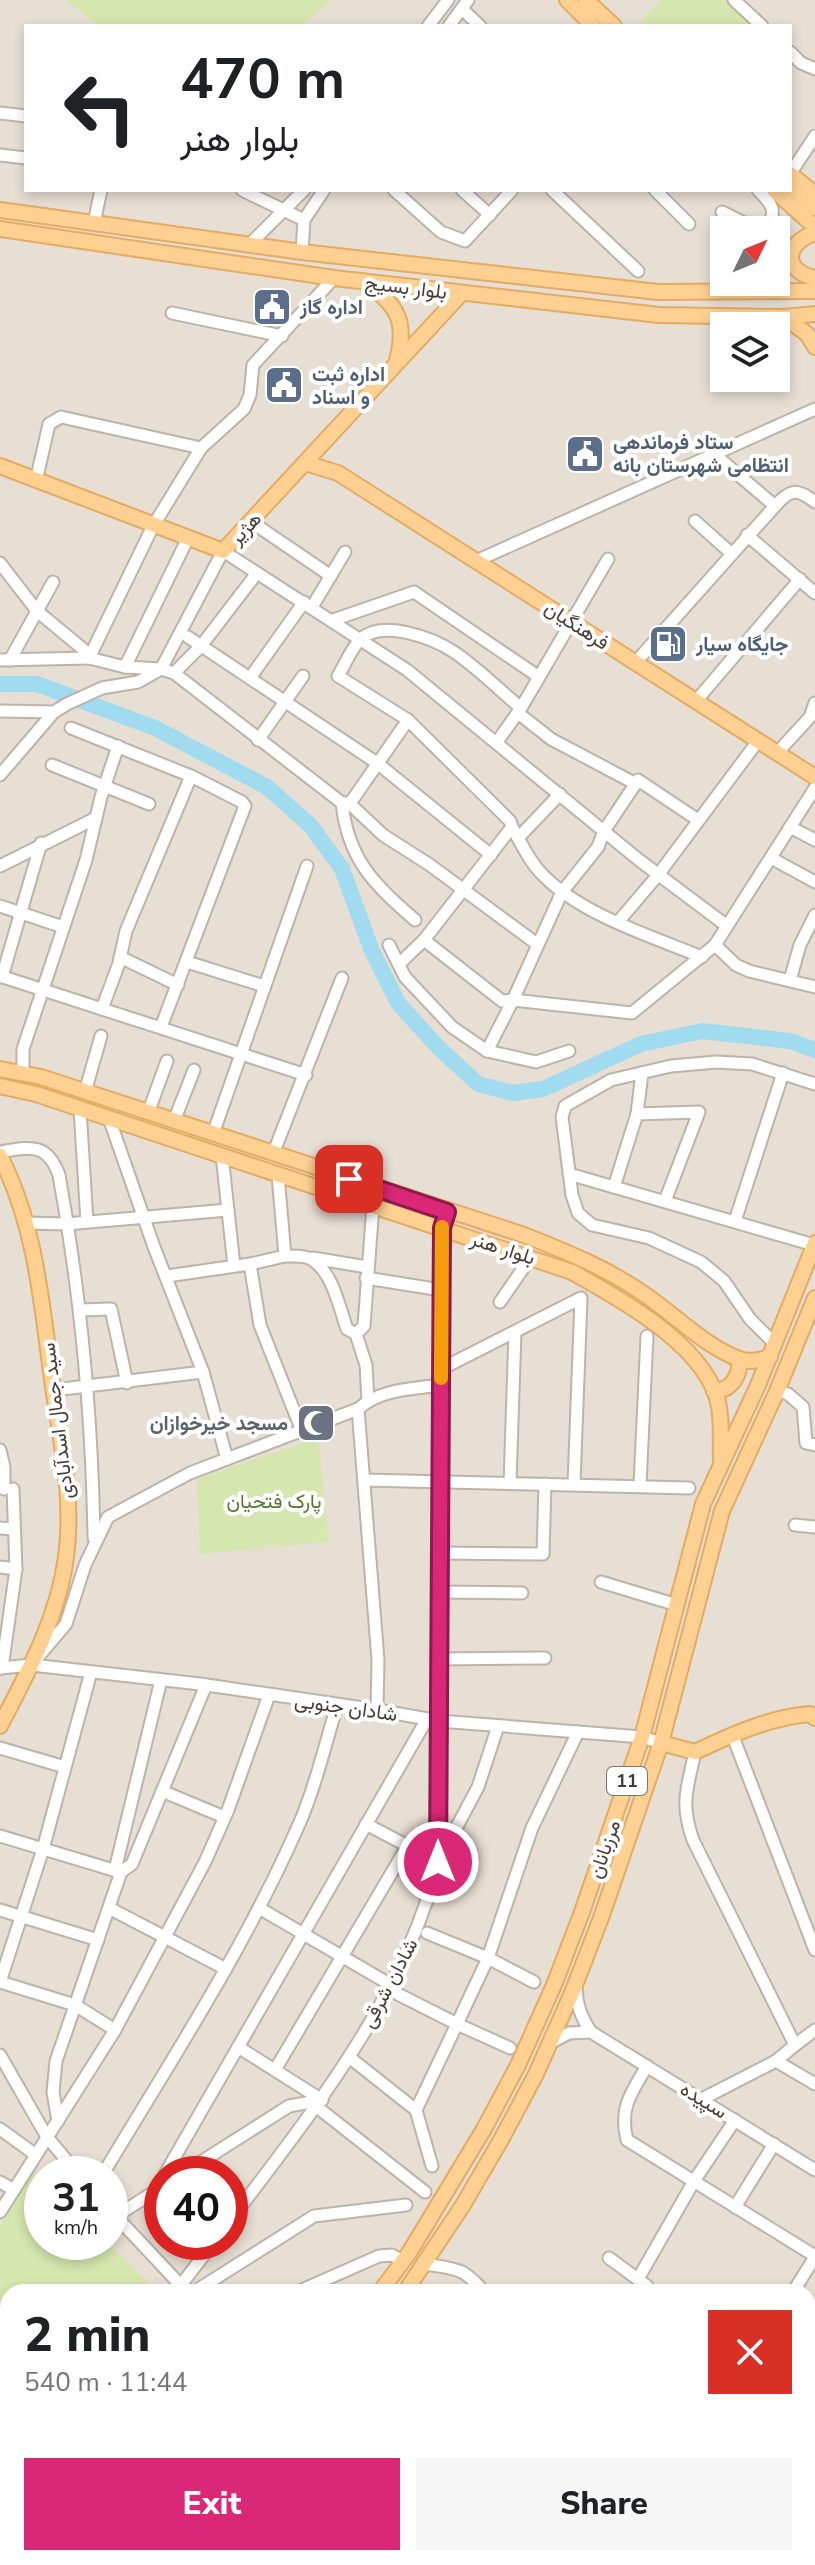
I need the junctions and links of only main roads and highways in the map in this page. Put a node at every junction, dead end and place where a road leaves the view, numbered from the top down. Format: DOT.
graph roads {
  1 [pos="567,0"];
  2 [pos="586,0"];
  3 [pos="591,24"];
  4 [pos="612,24"];
  5 [pos="792,176"];
  6 [pos="792,187"];
  7 [pos="776,192"];
  8 [pos="815,194"];
  9 [pos="815,208"];
  10 [pos="0,210"];
  11 [pos="0,229"];
  12 [pos="815,230"];
  13 [pos="815,278"];
  14 [pos="362,281"];
  15 [pos="586,284"];
  16 [pos="815,291"];
  17 [pos="461,294"];
  18 [pos="583,305"];
  19 [pos="815,314"];
  20 [pos="710,316"];
  21 [pos="790,316"];
  22 [pos="790,321"];
  23 [pos="815,347"];
  24 [pos="396,364"];
  25 [pos="325,441"];
  26 [pos="305,463"];
  27 [pos="0,466"];
  28 [pos="338,473"];
  29 [pos="815,777"];
  30 [pos="0,1069"];
  31 [pos="0,1086"];
  32 [pos="0,1154"];
  33 [pos="447,1212"];
  34 [pos="442,1228"];
  35 [pos="815,1244"];
  36 [pos="815,1298"];
  37 [pos="772,1351"];
  38 [pos="739,1359"];
  39 [pos="714,1391"];
  40 [pos="721,1466"];
  41 [pos="739,1475"];
  42 [pos="813,1716"];
  43 [pos="0,1726"];
  44 [pos="661,1743"];
  45 [pos="386,2284"];
  46 [pos="411,2284"];
  1 -- 3 [label="main road"];
  2 -- 4 [label="main road"];
  5 -- 8 [label="main road"];
  6 -- 9 [label="main road"];
  7 -- 12 [label="main road"];
  10 -- 15 [label="main road, بلوار بسیج"];
  11 -- 14 [label="main road, بلوار بسیج"];
  12 -- 13 [label="main road"];
  14 -- 17 [label="main road, بلوار بسیج"];
  14 -- 24 [label="main road"];
  15 -- 16 [label="main road, بلوار بسیج"];
  15 -- 18 [label="main road"];
  17 -- 18 [label="main road, بلوار بسیج"];
  17 -- 24 [label="main road, هژیر"];
  18 -- 20 [label="main road, بلوار بسیج"];
  19 -- 21 [label="main road, بلوار بسیج"];
  22 -- 23 [label="main road"];
  24 -- 25 [label="main road, هژیر"];
  25 -- 26 [label="main road, هژیر"];
  25 -- 28 [label="main road"];
  26 -- 27 [label="main road, هژیر"];
  26 -- 28 [label="main road, فرهنگیان"];
  28 -- 29 [label="main road, فرهنگیان"];
  30 -- 33 [label="main road, بلوار هنر"];
  31 -- 34 [label="main road, بلوار هنر"];
  32 -- 43 [label="main road, سید جمال اسدآبادی"];
  33 -- 34 [label="main road"];
  33 -- 38 [label="main road, بلوار هنر"];
  34 -- 39 [label="main road, بلوار هنر"];
  35 -- 37 [label="main road, مرزبانان / 11"];
  36 -- 41 [label="main road, مرزبانان / 11"];
  37 -- 38 [label="main road"];
  37 -- 40 [label="main road, مرزبانان / 11"];
  38 -- 39 [label="main road"];
  39 -- 40 [label="main road, بلوار هنر"];
  40 -- 41 [label="main road"];
  40 -- 45 [label="main road, مرزبانان / 11"];
  41 -- 44 [label="main road, مرزبانان / 11"];
  42 -- 44 [label="main road"];
  44 -- 46 [label="main road, مرزبانان / 11"];
}
